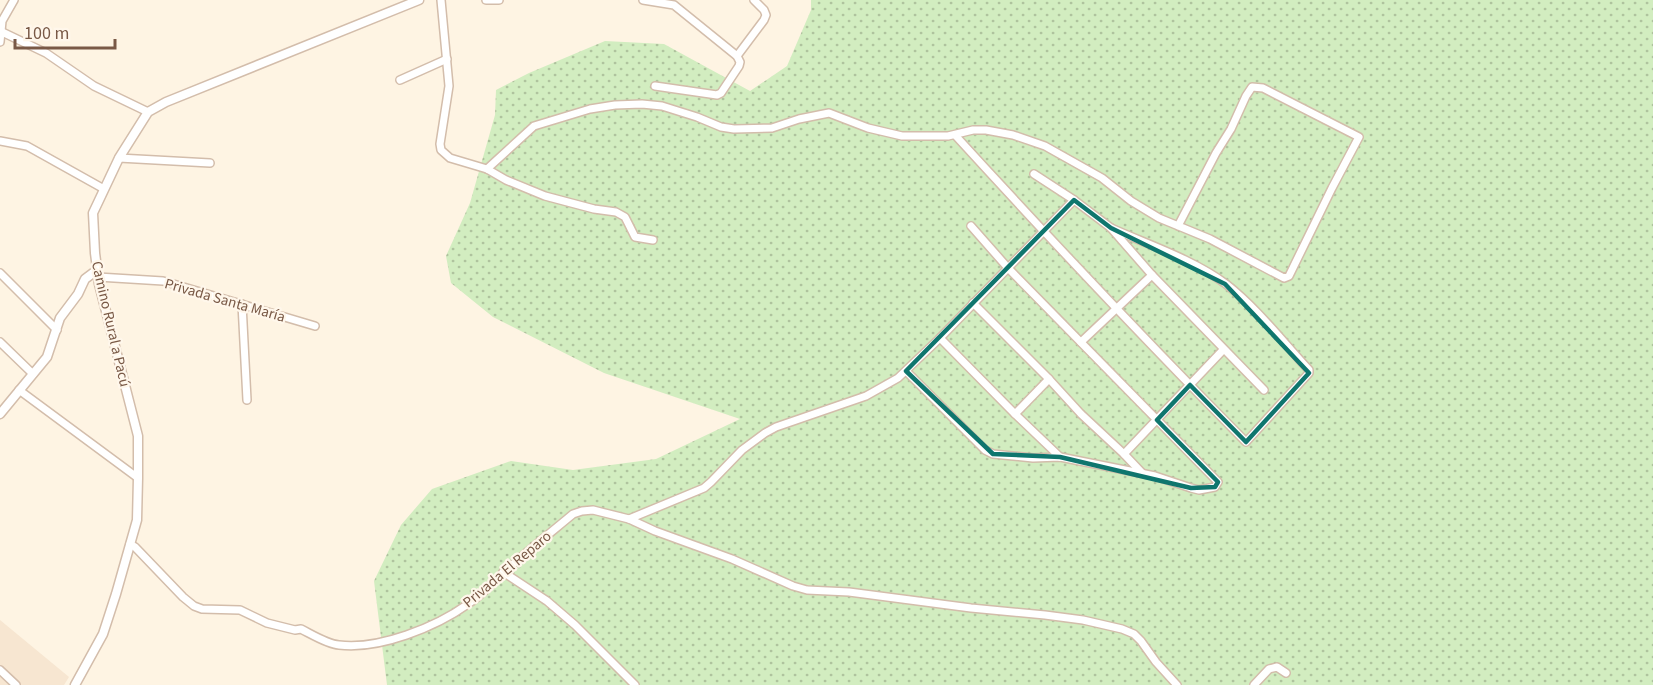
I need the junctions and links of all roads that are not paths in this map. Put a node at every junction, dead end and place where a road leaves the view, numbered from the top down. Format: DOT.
graph roads {
  1 [pos="14,0"];
  2 [pos="418,0"];
  3 [pos="441,0"];
  4 [pos="486,0"];
  5 [pos="497,0"];
  6 [pos="643,0"];
  7 [pos="754,0"];
  8 [pos="669,2"];
  9 [pos="0,31"];
  10 [pos="0,42"];
  11 [pos="737,56"];
  12 [pos="447,59"];
  13 [pos="400,80"];
  14 [pos="655,86"];
  15 [pos="148,112"];
  16 [pos="955,135"];
  17 [pos="0,141"];
  18 [pos="119,158"];
  19 [pos="210,163"];
  20 [pos="487,169"];
  21 [pos="1035,174"];
  22 [pos="104,189"];
  23 [pos="1074,200"];
  24 [pos="971,226"];
  25 [pos="1178,226"];
  26 [pos="1111,228"];
  27 [pos="1044,232"];
  28 [pos="653,240"];
  29 [pos="1008,268"];
  30 [pos="0,273"];
  31 [pos="98,273"];
  32 [pos="1152,274"];
  33 [pos="974,303"];
  34 [pos="242,304"];
  35 [pos="1117,309"];
  36 [pos="315,326"];
  37 [pos="57,330"];
  38 [pos="940,338"];
  39 [pos="0,342"];
  40 [pos="1081,342"];
  41 [pos="1223,350"];
  42 [pos="906,371"];
  43 [pos="33,374"];
  44 [pos="1049,379"];
  45 [pos="1190,386"];
  46 [pos="19,390"];
  47 [pos="1264,390"];
  48 [pos="247,400"];
  49 [pos="1,410"];
  50 [pos="1015,414"];
  51 [pos="1157,420"];
  52 [pos="1124,454"];
  53 [pos="1060,456"];
  54 [pos="1142,474"];
  55 [pos="138,478"];
  56 [pos="629,519"];
  57 [pos="130,544"];
  58 [pos="504,573"];
  59 [pos="0,670"];
  60 [pos="1286,673"];
  61 [pos="16,685"];
  62 [pos="75,685"];
  63 [pos="635,685"];
  64 [pos="1177,685"];
  65 [pos="1254,685"];
  1 -- 9 [label="street"];
  2 -- 15 [label="street"];
  3 -- 12 [label="street"];
  4 -- 5 [label="street"];
  6 -- 8 [label="street"];
  7 -- 11 [label="street"];
  8 -- 11 [label="street"];
  9 -- 10 [label="street"];
  9 -- 15 [label="street"];
  11 -- 14 [label="street"];
  12 -- 13 [label="street"];
  12 -- 20 [label="street"];
  15 -- 18 [label="street, Camino Rural a Pacú"];
  16 -- 20 [label="street"];
  16 -- 25 [label="street"];
  16 -- 27 [label="street"];
  17 -- 22 [label="street"];
  18 -- 19 [label="street"];
  18 -- 22 [label="street, Camino Rural a Pacú"];
  20 -- 28 [label="street"];
  21 -- 23 [label="street"];
  22 -- 31 [label="street, Camino Rural a Pacú"];
  23 -- 26 [label="street"];
  23 -- 27 [label="street"];
  24 -- 29 [label="street"];
  25 -- 25 [label="street"];
  26 -- 32 [label="street"];
  26 -- 45 [label="street"];
  27 -- 29 [label="street"];
  27 -- 35 [label="street"];
  29 -- 33 [label="street"];
  29 -- 40 [label="street"];
  30 -- 37 [label="street"];
  31 -- 34 [label="street, Privada Santa María"];
  31 -- 37 [label="street"];
  31 -- 55 [label="street, Camino Rural a Pacú"];
  32 -- 35 [label="street"];
  32 -- 41 [label="street"];
  33 -- 38 [label="street"];
  33 -- 44 [label="street"];
  34 -- 36 [label="street, Privada Santa María"];
  34 -- 48 [label="street"];
  35 -- 40 [label="street"];
  35 -- 45 [label="street"];
  37 -- 43 [label="street"];
  38 -- 42 [label="street"];
  38 -- 50 [label="street"];
  39 -- 43 [label="street"];
  40 -- 51 [label="street"];
  41 -- 45 [label="street"];
  41 -- 47 [label="street"];
  42 -- 53 [label="street"];
  42 -- 56 [label="street"];
  43 -- 46 [label="street"];
  44 -- 50 [label="street"];
  44 -- 52 [label="street"];
  45 -- 51 [label="street"];
  46 -- 49 [label="street"];
  46 -- 55 [label="street"];
  50 -- 53 [label="street"];
  51 -- 52 [label="street"];
  51 -- 54 [label="street"];
  52 -- 54 [label="street"];
  53 -- 54 [label="street"];
  55 -- 57 [label="street, Camino Rural a Pacú"];
  56 -- 58 [label="street, Privada El Reparo"];
  56 -- 64 [label="street, Privada El Reparo"];
  57 -- 58 [label="street, Privada El Reparo"];
  57 -- 62 [label="street, Camino Rural a Pacú"];
  58 -- 63 [label="street"];
  59 -- 61 [label="street"];
  60 -- 65 [label="street"];
}
